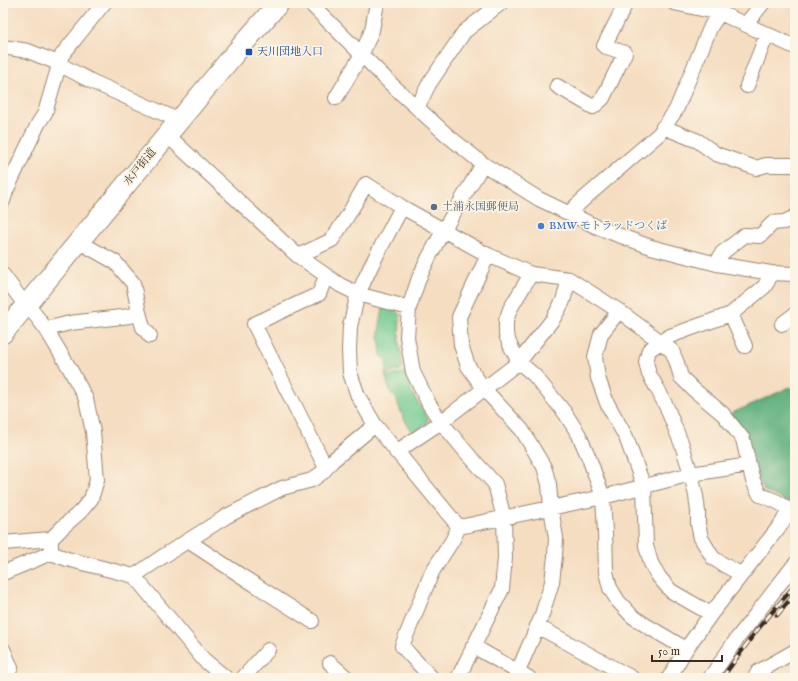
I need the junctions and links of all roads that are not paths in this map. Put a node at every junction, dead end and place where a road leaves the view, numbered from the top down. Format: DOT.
graph roads {
  1 [pos="104,3"];
  2 [pos="279,3"];
  3 [pos="310,3"];
  4 [pos="377,3"];
  5 [pos="501,3"];
  6 [pos="626,3"];
  7 [pos="674,3"];
  8 [pos="763,3"];
  9 [pos="717,8"];
  10 [pos="746,24"];
  11 [pos="767,34"];
  12 [pos="3,47"];
  13 [pos="795,47"];
  14 [pos="362,54"];
  15 [pos="59,64"];
  16 [pos="558,86"];
  17 [pos="747,86"];
  18 [pos="336,98"];
  19 [pos="417,108"];
  20 [pos="663,127"];
  21 [pos="172,129"];
  22 [pos="483,164"];
  23 [pos="795,165"];
  24 [pos="3,201"];
  25 [pos="402,207"];
  26 [pos="570,213"];
  27 [pos="795,217"];
  28 [pos="443,231"];
  29 [pos="80,241"];
  30 [pos="488,255"];
  31 [pos="298,256"];
  32 [pos="717,264"];
  33 [pos="771,273"];
  34 [pos="531,274"];
  35 [pos="795,274"];
  36 [pos="3,275"];
  37 [pos="326,276"];
  38 [pos="569,279"];
  39 [pos="358,294"];
  40 [pos="27,304"];
  41 [pos="409,308"];
  42 [pos="619,311"];
  43 [pos="139,313"];
  44 [pos="731,314"];
  45 [pos="795,314"];
  46 [pos="782,324"];
  47 [pos="46,329"];
  48 [pos="3,333"];
  49 [pos="150,336"];
  50 [pos="662,342"];
  51 [pos="746,346"];
  52 [pos="519,362"];
  53 [pos="484,389"];
  54 [pos="441,422"];
  55 [pos="375,425"];
  56 [pos="396,452"];
  57 [pos="748,465"];
  58 [pos="326,468"];
  59 [pos="691,474"];
  60 [pos="644,487"];
  61 [pos="603,497"];
  62 [pos="551,508"];
  63 [pos="791,512"];
  64 [pos="504,518"];
  65 [pos="459,527"];
  66 [pos="188,541"];
  67 [pos="3,543"];
  68 [pos="51,546"];
  69 [pos="795,564"];
  70 [pos="3,574"];
  71 [pos="741,574"];
  72 [pos="134,576"];
  73 [pos="711,614"];
  74 [pos="312,621"];
  75 [pos="537,626"];
  76 [pos="473,646"];
  77 [pos="3,649"];
  78 [pos="686,649"];
  79 [pos="268,650"];
  80 [pos="795,651"];
  81 [pos="330,663"];
  82 [pos="11,668"];
  83 [pos="521,676"];
  84 [pos="226,678"];
  85 [pos="243,678"];
  86 [pos="347,678"];
  87 [pos="432,678"];
  88 [pos="458,678"];
  89 [pos="632,678"];
  90 [pos="669,678"];
  91 [pos="710,678"];
  92 [pos="755,678"];
  1 -- 15 [label="street"];
  2 -- 21 [label="highway, 水戸街道"];
  3 -- 14 [label="street"];
  4 -- 14 [label="street"];
  5 -- 19 [label="street"];
  6 -- 16 [label="street"];
  7 -- 9 [label="street"];
  8 -- 10 [label="street"];
  9 -- 10 [label="street"];
  9 -- 20 [label="street"];
  10 -- 11 [label="street"];
  11 -- 13 [label="street"];
  11 -- 17 [label="street"];
  12 -- 15 [label="street"];
  14 -- 18 [label="street"];
  14 -- 19 [label="street"];
  15 -- 21 [label="street"];
  15 -- 24 [label="street"];
  19 -- 22 [label="street"];
  20 -- 23 [label="street"];
  20 -- 26 [label="street"];
  21 -- 29 [label="highway, 水戸街道"];
  21 -- 31 [label="street"];
  22 -- 26 [label="street"];
  22 -- 28 [label="street"];
  25 -- 28 [label="street"];
  25 -- 31 [label="street"];
  25 -- 39 [label="street"];
  26 -- 32 [label="street"];
  27 -- 32 [label="street"];
  28 -- 30 [label="street"];
  28 -- 41 [label="street"];
  29 -- 40 [label="highway, 水戸街道"];
  29 -- 43 [label="street"];
  30 -- 34 [label="street"];
  30 -- 53 [label="street"];
  31 -- 37 [label="street"];
  32 -- 33 [label="street"];
  33 -- 35 [label="street"];
  33 -- 44 [label="street"];
  34 -- 38 [label="street"];
  34 -- 52 [label="street"];
  36 -- 40 [label="street"];
  37 -- 39 [label="street"];
  37 -- 58 [label="street"];
  38 -- 42 [label="street"];
  38 -- 52 [label="street"];
  39 -- 41 [label="street"];
  39 -- 55 [label="street"];
  40 -- 47 [label="street"];
  40 -- 48 [label="highway, 水戸街道"];
  41 -- 54 [label="street"];
  42 -- 50 [label="street"];
  42 -- 60 [label="street"];
  43 -- 47 [label="street"];
  43 -- 49 [label="street"];
  44 -- 50 [label="street"];
  44 -- 51 [label="street"];
  45 -- 46 [label="street"];
  47 -- 68 [label="street"];
  50 -- 57 [label="street"];
  50 -- 59 [label="street"];
  52 -- 53 [label="street"];
  52 -- 61 [label="street"];
  53 -- 54 [label="street"];
  53 -- 62 [label="street"];
  54 -- 56 [label="street"];
  54 -- 64 [label="street"];
  55 -- 56 [label="street"];
  55 -- 58 [label="street"];
  56 -- 65 [label="street"];
  57 -- 59 [label="street"];
  57 -- 63 [label="street"];
  58 -- 66 [label="street"];
  59 -- 60 [label="street"];
  59 -- 71 [label="street"];
  60 -- 61 [label="street"];
  60 -- 73 [label="street"];
  61 -- 62 [label="street"];
  61 -- 78 [label="street"];
  62 -- 64 [label="street"];
  62 -- 75 [label="street"];
  63 -- 71 [label="street"];
  64 -- 65 [label="street"];
  64 -- 76 [label="street"];
  65 -- 87 [label="street"];
  66 -- 72 [label="street"];
  66 -- 74 [label="street"];
  67 -- 68 [label="street"];
  68 -- 70 [label="street"];
  68 -- 72 [label="street"];
  69 -- 91 [label="street"];
  71 -- 73 [label="street"];
  72 -- 84 [label="street"];
  73 -- 78 [label="street"];
  75 -- 83 [label="street"];
  75 -- 89 [label="street"];
  76 -- 83 [label="street"];
  76 -- 88 [label="street"];
  77 -- 82 [label="street"];
  78 -- 90 [label="street"];
  79 -- 85 [label="street"];
  80 -- 92 [label="street"];
  81 -- 86 [label="street"];
}
